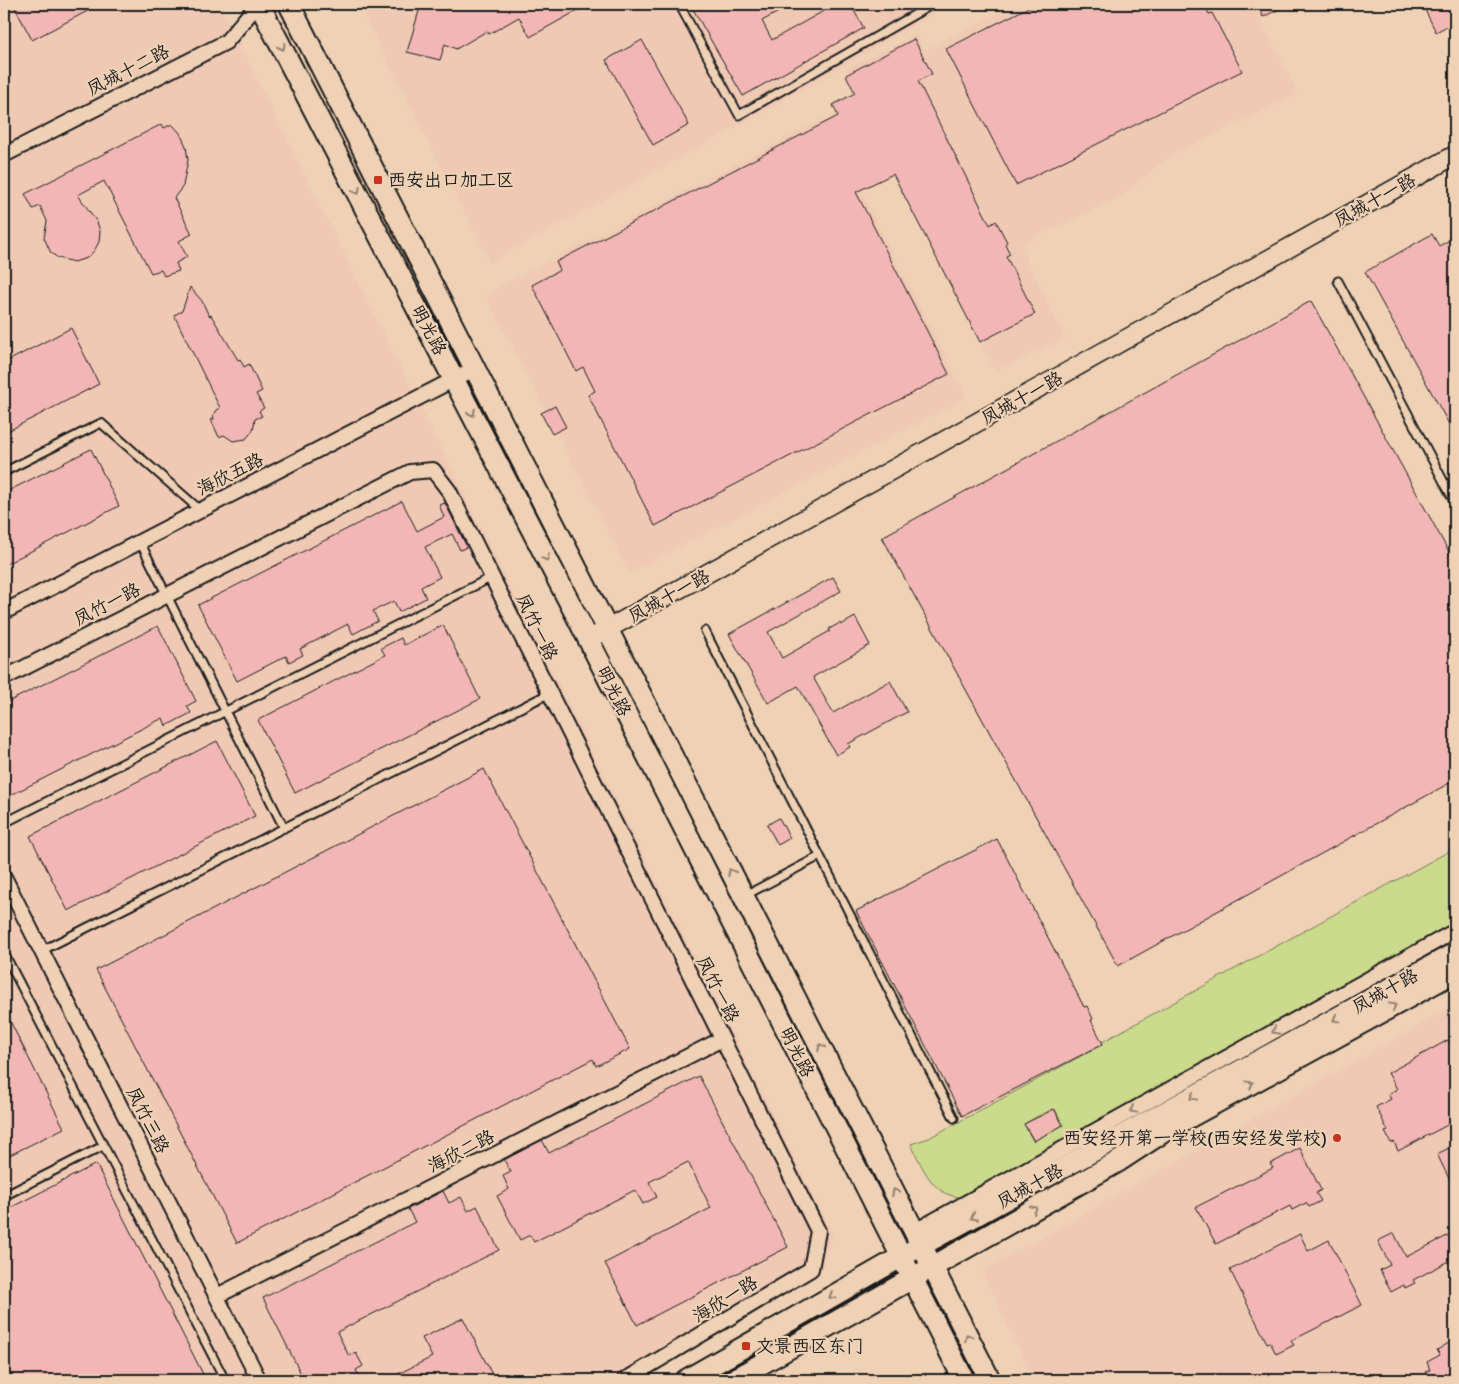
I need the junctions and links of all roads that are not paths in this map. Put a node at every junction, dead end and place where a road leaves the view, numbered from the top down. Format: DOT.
graph roads {
  1 [pos="259,4"];
  2 [pos="289,4"];
  3 [pos="679,4"];
  4 [pos="933,4"];
  5 [pos="4,155"];
  6 [pos="1455,155"];
  7 [pos="1338,281"];
  8 [pos="474,369"];
  9 [pos="455,380"];
  10 [pos="4,472"];
  11 [pos="1455,503"];
  12 [pos="200,510"];
  13 [pos="140,542"];
  14 [pos="492,577"];
  15 [pos="167,595"];
  16 [pos="4,612"];
  17 [pos="607,630"];
  18 [pos="705,632"];
  19 [pos="588,640"];
  20 [pos="4,678"];
  21 [pos="550,693"];
  22 [pos="225,710"];
  23 [pos="4,823"];
  24 [pos="284,828"];
  25 [pos="820,856"];
  26 [pos="4,877"];
  27 [pos="744,896"];
  28 [pos="1455,932"];
  29 [pos="41,951"];
  30 [pos="4,952"];
  31 [pos="1455,953"];
  32 [pos="1455,972"];
  33 [pos="722,1039"];
  34 [pos="954,1118"];
  35 [pos="104,1146"];
  36 [pos="4,1196"];
  37 [pos="818,1231"];
  38 [pos="918,1238"];
  39 [pos="901,1257"];
  40 [pos="933,1267"];
  41 [pos="913,1279"];
  42 [pos="216,1296"];
  43 [pos="225,1380"];
  44 [pos="259,1380"];
  45 [pos="625,1380"];
  46 [pos="686,1380"];
  47 [pos="733,1380"];
  48 [pos="964,1380"];
  49 [pos="990,1380"];
  1 -- 5 [label="street, 凤城十二路"];
  1 -- 9 [label="main road, 明光路, one-way"];
  2 -- 8 [label="main road, 明光路"];
  3 -- 4 [label="lane"];
  6 -- 17 [label="street, 凤城十一路"];
  7 -- 11 [label="lane"];
  8 -- 9 [label="street, 海欣五路"];
  8 -- 17 [label="main road, 明光路"];
  9 -- 12 [label="street, 海欣五路"];
  9 -- 19 [label="main road, 明光路, one-way"];
  10 -- 12 [label="lane"];
  12 -- 13 [label="street, 海欣五路"];
  13 -- 15 [label="lane"];
  13 -- 16 [label="street, 海欣五路"];
  14 -- 15 [label="street, 凤竹一路"];
  14 -- 21 [label="street, 凤竹一路"];
  14 -- 22 [label="lane"];
  15 -- 20 [label="street, 凤竹一路"];
  15 -- 22 [label="lane"];
  17 -- 19 [label="street, 凤城十一路"];
  27 -- 17 [label="main road, 明光路, one-way"];
  18 -- 25 [label="lane"];
  19 -- 39 [label="main road, 明光路"];
  21 -- 24 [label="lane"];
  21 -- 33 [label="street, 凤竹一路"];
  22 -- 23 [label="lane"];
  22 -- 24 [label="lane"];
  24 -- 29 [label="lane"];
  25 -- 27 [label="lane"];
  25 -- 34 [label="lane"];
  26 -- 29 [label="street, 凤竹三路"];
  38 -- 27 [label="main road, 明光路, one-way"];
  28 -- 38 [label="street, one-way"];
  29 -- 42 [label="street, 凤竹三路"];
  30 -- 35 [label="lane"];
  31 -- 38 [label="main road, 凤城十路, one-way"];
  40 -- 32 [label="main road, 凤城十路, one-way"];
  33 -- 37 [label="street, 凤竹一路"];
  33 -- 42 [label="street, 海欣二路"];
  35 -- 36 [label="lane"];
  35 -- 43 [label="lane"];
  37 -- 45 [label="street, 海欣一路"];
  38 -- 39 [label="main road, 凤城十路"];
  38 -- 40 [label="main road, 明光路"];
  39 -- 41 [label="main road, 明光路"];
  39 -- 46 [label="main road, 凤城十路, one-way"];
  40 -- 41 [label="main road, 凤城十路"];
  49 -- 40 [label="main road, 明光路, one-way"];
  41 -- 47 [label="main road, 凤城十路"];
  41 -- 48 [label="main road, 明光路"];
  42 -- 44 [label="street, 凤竹三路"];
}
